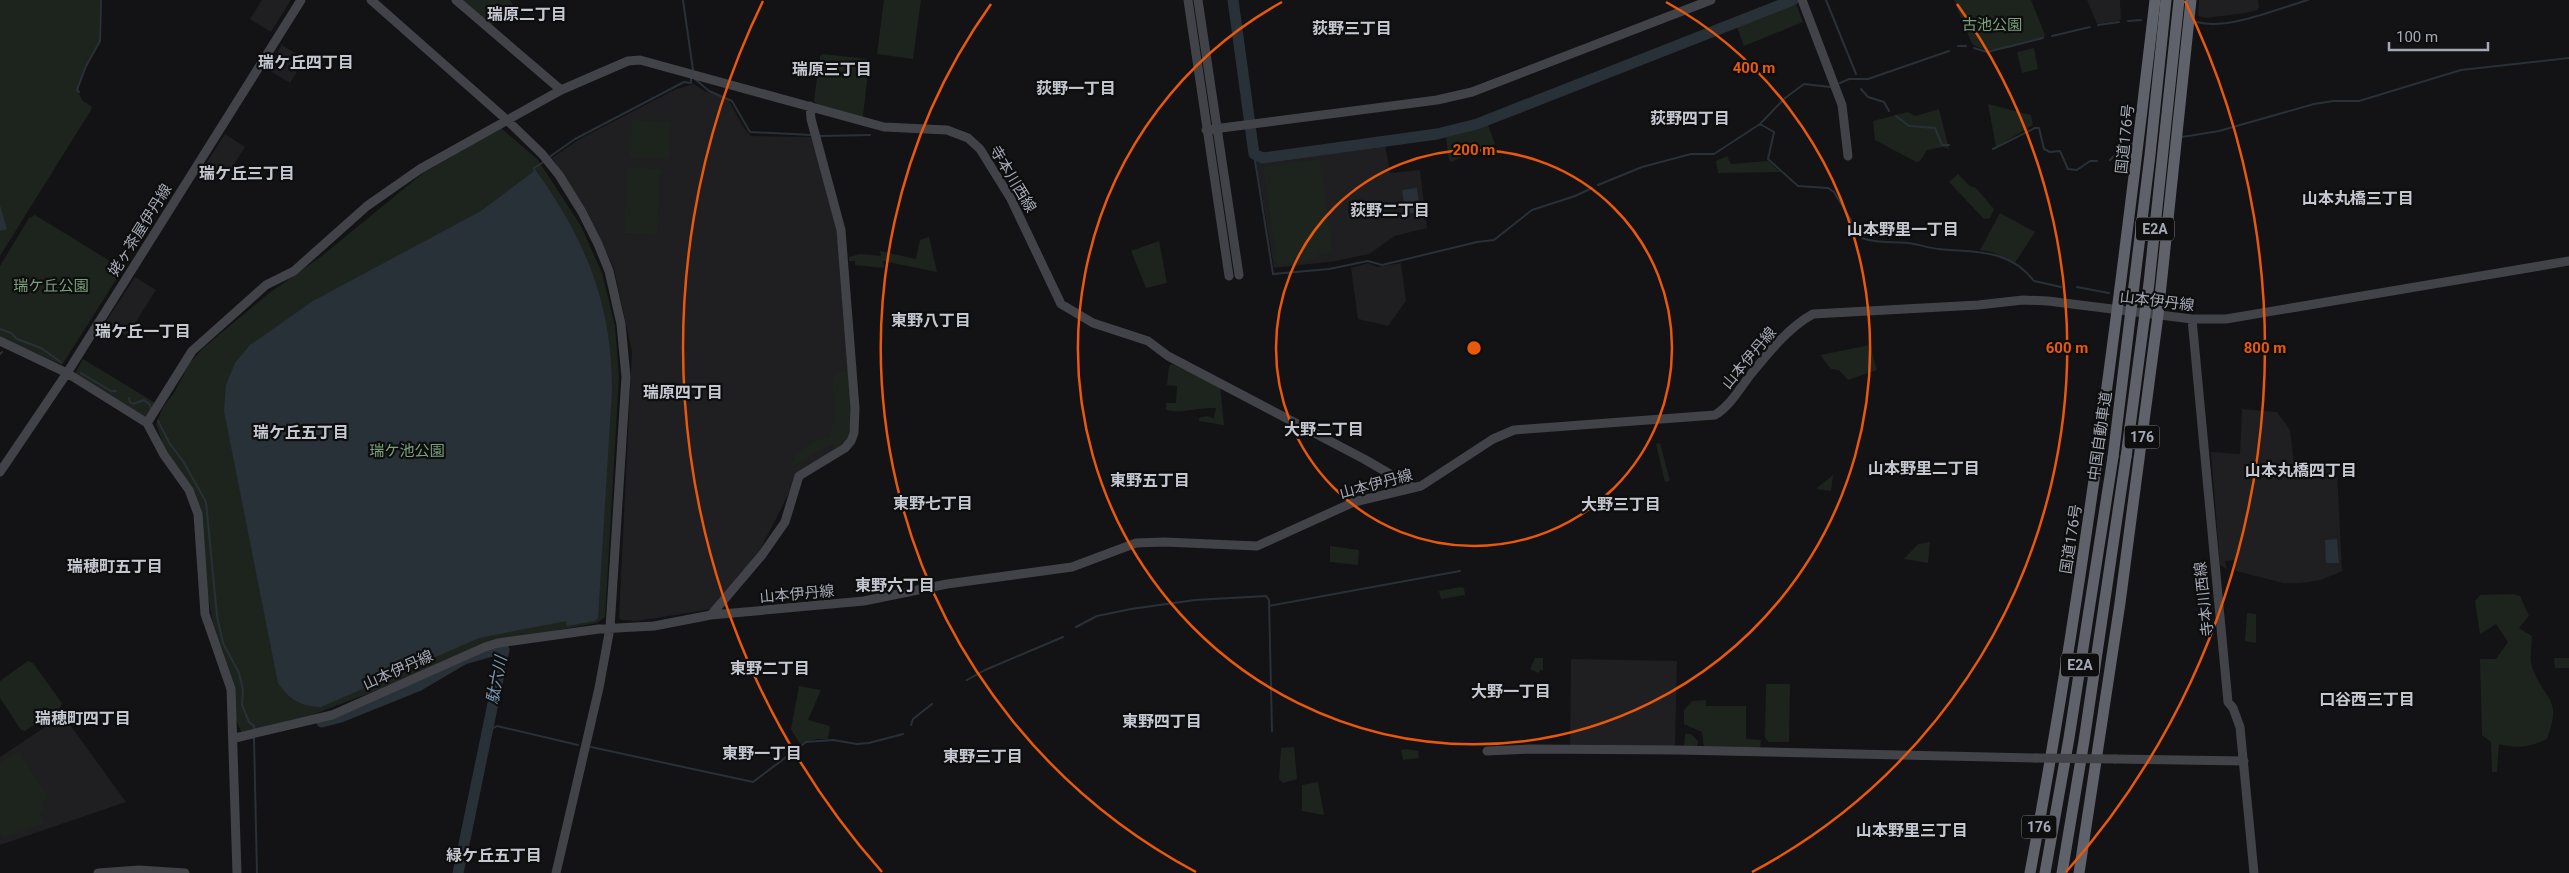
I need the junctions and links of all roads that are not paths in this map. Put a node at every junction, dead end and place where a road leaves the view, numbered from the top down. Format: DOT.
graph roads {
  1 [pos="301,0"];
  2 [pos="371,0"];
  3 [pos="456,0"];
  4 [pos="1188,0"];
  5 [pos="1198,0"];
  6 [pos="1712,0"];
  7 [pos="1802,0"];
  8 [pos="2155,0"];
  9 [pos="2166,0"];
  10 [pos="2179,0"];
  11 [pos="2191,0"];
  12 [pos="1196,24"];
  13 [pos="560,90"];
  14 [pos="810,106"];
  15 [pos="508,121"];
  16 [pos="1216,129"];
  17 [pos="1206,130"];
  18 [pos="1848,156"];
  19 [pos="2569,261"];
  20 [pos="1239,275"];
  21 [pos="1229,276"];
  22 [pos="2118,310"];
  23 [pos="2158,315"];
  24 [pos="2192,320"];
  25 [pos="0,341"];
  26 [pos="67,373"];
  27 [pos="147,423"];
  28 [pos="0,472"];
  29 [pos="1414,488"];
  30 [pos="711,615"];
  31 [pos="610,628"];
  32 [pos="235,738"];
  33 [pos="1487,751"];
  34 [pos="2244,761"];
  35 [pos="98,873"];
  36 [pos="185,873"];
  37 [pos="237,873"];
  38 [pos="556,873"];
  39 [pos="2030,873"];
  40 [pos="2045,873"];
  41 [pos="2062,873"];
  42 [pos="2079,873"];
  43 [pos="2254,873"];
  1 -- 26 [label="main road, 姥ヶ茶屋伊丹線"];
  2 -- 15 [label="main road"];
  3 -- 13 [label="main road"];
  4 -- 12 [label="main road"];
  5 -- 12 [label="main road"];
  6 -- 16 [label="main road"];
  7 -- 18 [label="main road"];
  8 -- 22 [label="highway, 国道176号 / 176"];
  9 -- 40 [label="highway, 中国自動車道 / E2A, bridge"];
  10 -- 41 [label="highway, 中国自動車道 / E2A, bridge"];
  11 -- 23 [label="highway, 176"];
  12 -- 16 [label="main road"];
  12 -- 17 [label="main road"];
  13 -- 14 [label="main road, 寺本川西線"];
  13 -- 15 [label="main road, 寺本川西線"];
  14 -- 29 [label="main road, 寺本川西線"];
  14 -- 30 [label="main road"];
  15 -- 27 [label="main road, 寺本川西線"];
  15 -- 31 [label="main road"];
  16 -- 17 [label="main road"];
  16 -- 20 [label="main road"];
  17 -- 21 [label="main road"];
  19 -- 24 [label="main road, 山本伊丹線"];
  22 -- 23 [label="main road, 山本伊丹線"];
  22 -- 29 [label="main road, 山本伊丹線"];
  22 -- 39 [label="highway, 国道176号 / 176"];
  23 -- 24 [label="main road, 山本伊丹線"];
  23 -- 42 [label="highway, 176"];
  24 -- 34 [label="main road, 寺本川西線"];
  25 -- 26 [label="main road"];
  26 -- 27 [label="main road"];
  26 -- 28 [label="main road, 姥ヶ茶屋伊丹線"];
  27 -- 32 [label="main road"];
  29 -- 30 [label="main road, 山本伊丹線"];
  30 -- 31 [label="main road, 山本伊丹線"];
  31 -- 32 [label="main road, 山本伊丹線"];
  31 -- 38 [label="main road"];
  32 -- 37 [label="main road"];
  33 -- 34 [label="main road, bridge"];
  34 -- 43 [label="main road, 寺本川西線"];
  35 -- 36 [label="main road"];
}
